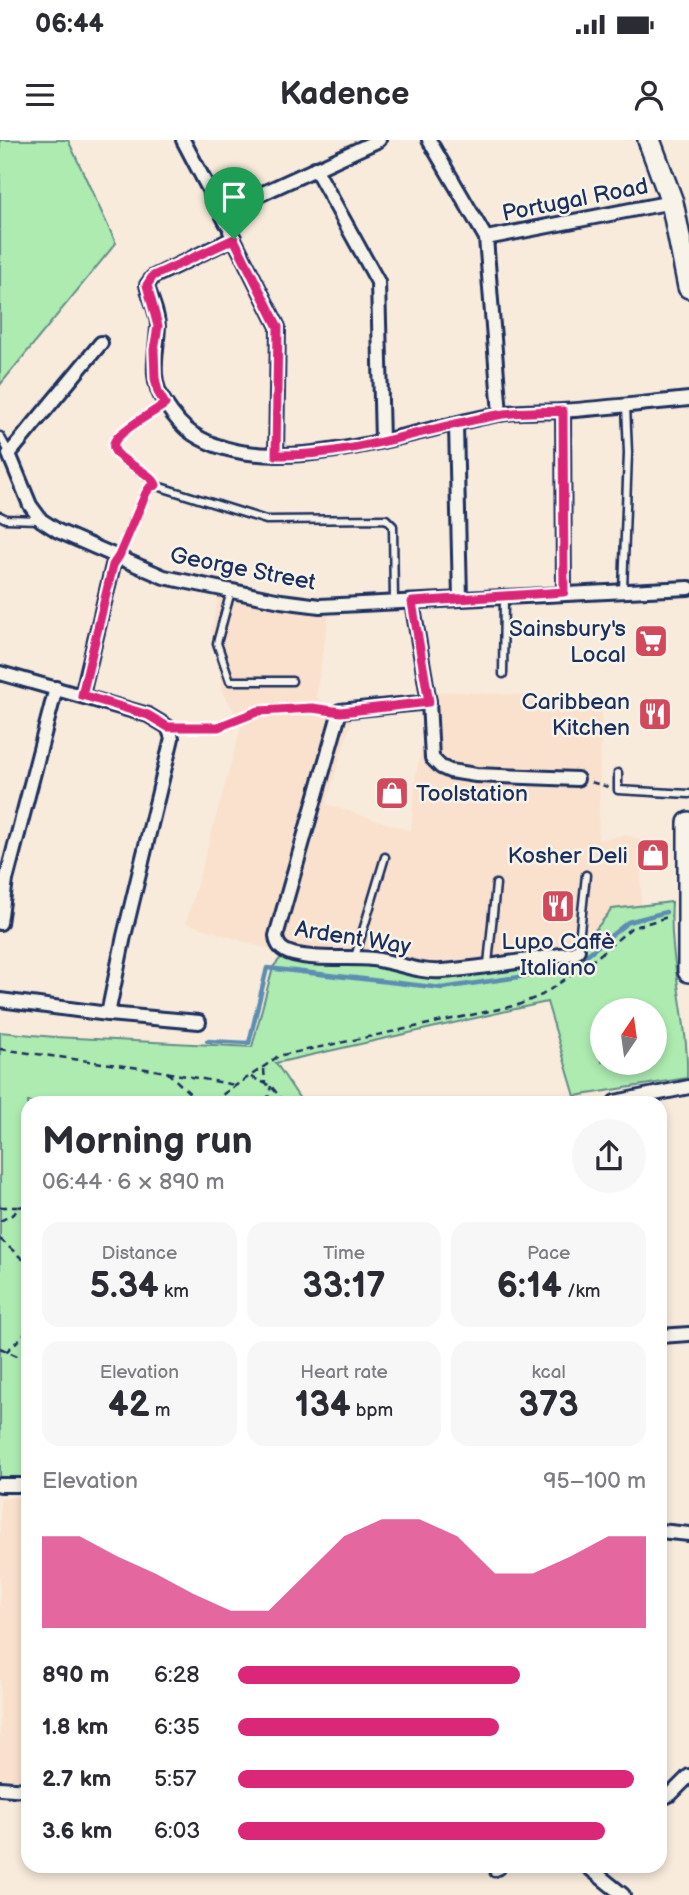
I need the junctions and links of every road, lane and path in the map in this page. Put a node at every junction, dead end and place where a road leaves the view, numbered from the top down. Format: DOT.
graph roads {
  1 [pos="183,140"];
  2 [pos="379,140"];
  3 [pos="429,140"];
  4 [pos="649,140"];
  5 [pos="315,168"];
  6 [pos="672,202"];
  7 [pos="228,227"];
  8 [pos="486,238"];
  9 [pos="685,243"];
  10 [pos="689,287"];
  11 [pos="101,343"];
  12 [pos="689,399"];
  13 [pos="165,404"];
  14 [pos="626,405"];
  15 [pos="563,411"];
  16 [pos="500,414"];
  17 [pos="456,425"];
  18 [pos="0,436"];
  19 [pos="382,441"];
  20 [pos="9,454"];
  21 [pos="276,455"];
  22 [pos="156,485"];
  23 [pos="0,516"];
  24 [pos="41,520"];
  25 [pos="119,556"];
  26 [pos="689,588"];
  27 [pos="231,590"];
  28 [pos="623,590"];
  29 [pos="564,592"];
  30 [pos="503,596"];
  31 [pos="460,598"];
  32 [pos="394,602"];
  33 [pos="412,602"];
  34 [pos="0,673"];
  35 [pos="503,674"];
  36 [pos="292,681"];
  37 [pos="56,688"];
  38 [pos="82,695"];
  39 [pos="429,702"];
  40 [pos="341,712"];
  41 [pos="168,727"];
  42 [pos="618,773"];
  43 [pos="577,779"];
  44 [pos="618,790"];
  45 [pos="689,794"];
  46 [pos="689,823"];
  47 [pos="385,857"];
  48 [pos="586,875"];
  49 [pos="3,880"];
  50 [pos="496,884"];
  51 [pos="667,917"];
  52 [pos="0,923"];
  53 [pos="578,950"];
  54 [pos="355,957"];
  55 [pos="488,964"];
  56 [pos="689,971"];
  57 [pos="0,1000"];
  58 [pos="108,1014"];
  59 [pos="199,1021"];
  60 [pos="0,1049"];
  61 [pos="264,1068"];
  62 [pos="167,1072"];
  63 [pos="251,1077"];
  64 [pos="265,1083"];
  65 [pos="235,1085"];
  66 [pos="271,1086"];
  67 [pos="689,1087"];
  68 [pos="193,1096"];
  69 [pos="221,1096"];
  70 [pos="268,1096"];
  71 [pos="279,1096"];
  72 [pos="645,1096"];
  73 [pos="0,1207"];
  74 [pos="19,1207"];
  75 [pos="0,1221"];
  76 [pos="0,1239"];
  77 [pos="21,1258"];
  78 [pos="689,1334"];
  79 [pos="667,1336"];
  80 [pos="21,1338"];
  81 [pos="0,1348"];
  82 [pos="6,1352"];
  83 [pos="21,1358"];
  84 [pos="0,1485"];
  85 [pos="21,1485"];
  86 [pos="667,1532"];
  87 [pos="689,1534"];
  88 [pos="689,1776"];
  89 [pos="0,1788"];
  90 [pos="21,1790"];
  91 [pos="667,1795"];
  92 [pos="596,1873"];
  93 [pos="623,1895"];
  1 -- 7 [label="street"];
  2 -- 5 [label="street"];
  3 -- 8 [label="street"];
  4 -- 6 [label="highway"];
  5 -- 7 [label="street"];
  5 -- 19 [label="street"];
  6 -- 8 [label="street, Portugal Road"];
  6 -- 9 [label="highway"];
  7 -- 13 [label="street"];
  7 -- 21 [label="street"];
  8 -- 16 [label="street"];
  9 -- 10 [label="highway"];
  11 -- 20 [label="street"];
  12 -- 14 [label="street"];
  13 -- 21 [label="street"];
  13 -- 22 [label="lane"];
  14 -- 15 [label="street"];
  14 -- 28 [label="lane"];
  15 -- 16 [label="street"];
  15 -- 29 [label="street"];
  16 -- 17 [label="street"];
  17 -- 19 [label="street"];
  17 -- 31 [label="street"];
  18 -- 20 [label="lane"];
  19 -- 21 [label="street"];
  20 -- 24 [label="street"];
  22 -- 25 [label="lane"];
  22 -- 32 [label="lane"];
  23 -- 24 [label="lane"];
  24 -- 25 [label="street, George Street"];
  25 -- 27 [label="street, George Street"];
  25 -- 38 [label="street"];
  26 -- 28 [label="street, George Street"];
  27 -- 32 [label="street, George Street"];
  27 -- 36 [label="lane"];
  28 -- 29 [label="street, George Street"];
  29 -- 30 [label="street, George Street"];
  30 -- 31 [label="street, George Street"];
  30 -- 35 [label="lane"];
  31 -- 33 [label="street, George Street"];
  32 -- 33 [label="street, George Street"];
  33 -- 39 [label="street"];
  34 -- 37 [label="street"];
  37 -- 38 [label="street"];
  37 -- 49 [label="street"];
  38 -- 41 [label="street"];
  39 -- 40 [label="street"];
  39 -- 43 [label="street"];
  40 -- 41 [label="path"];
  40 -- 54 [label="street, Ardent Way"];
  41 -- 58 [label="street"];
  42 -- 44 [label="lane"];
  43 -- 44 [label="path"];
  44 -- 45 [label="lane"];
  46 -- 56 [label="highway"];
  47 -- 54 [label="lane"];
  48 -- 53 [label="lane"];
  49 -- 52 [label="street"];
  50 -- 55 [label="lane"];
  51 -- 61 [label="path"];
  53 -- 55 [label="street, Ardent Way"];
  54 -- 55 [label="street, Ardent Way"];
  57 -- 58 [label="street"];
  58 -- 59 [label="street"];
  60 -- 62 [label="path"];
  61 -- 63 [label="path"];
  61 -- 64 [label="path"];
  62 -- 65 [label="path"];
  62 -- 68 [label="path"];
  63 -- 64 [label="path"];
  63 -- 65 [label="path"];
  64 -- 66 [label="path"];
  65 -- 69 [label="path"];
  66 -- 70 [label="path"];
  66 -- 71 [label="path"];
  67 -- 72 [label="street"];
  73 -- 74 [label="path"];
  74 -- 75 [label="path"];
  76 -- 77 [label="path"];
  78 -- 79 [label="street"];
  80 -- 82 [label="path"];
  81 -- 82 [label="path"];
  82 -- 83 [label="path"];
  84 -- 85 [label="street"];
  86 -- 87 [label="street"];
  88 -- 91 [label="street"];
  89 -- 90 [label="street"];
  92 -- 93 [label="street"];
}
